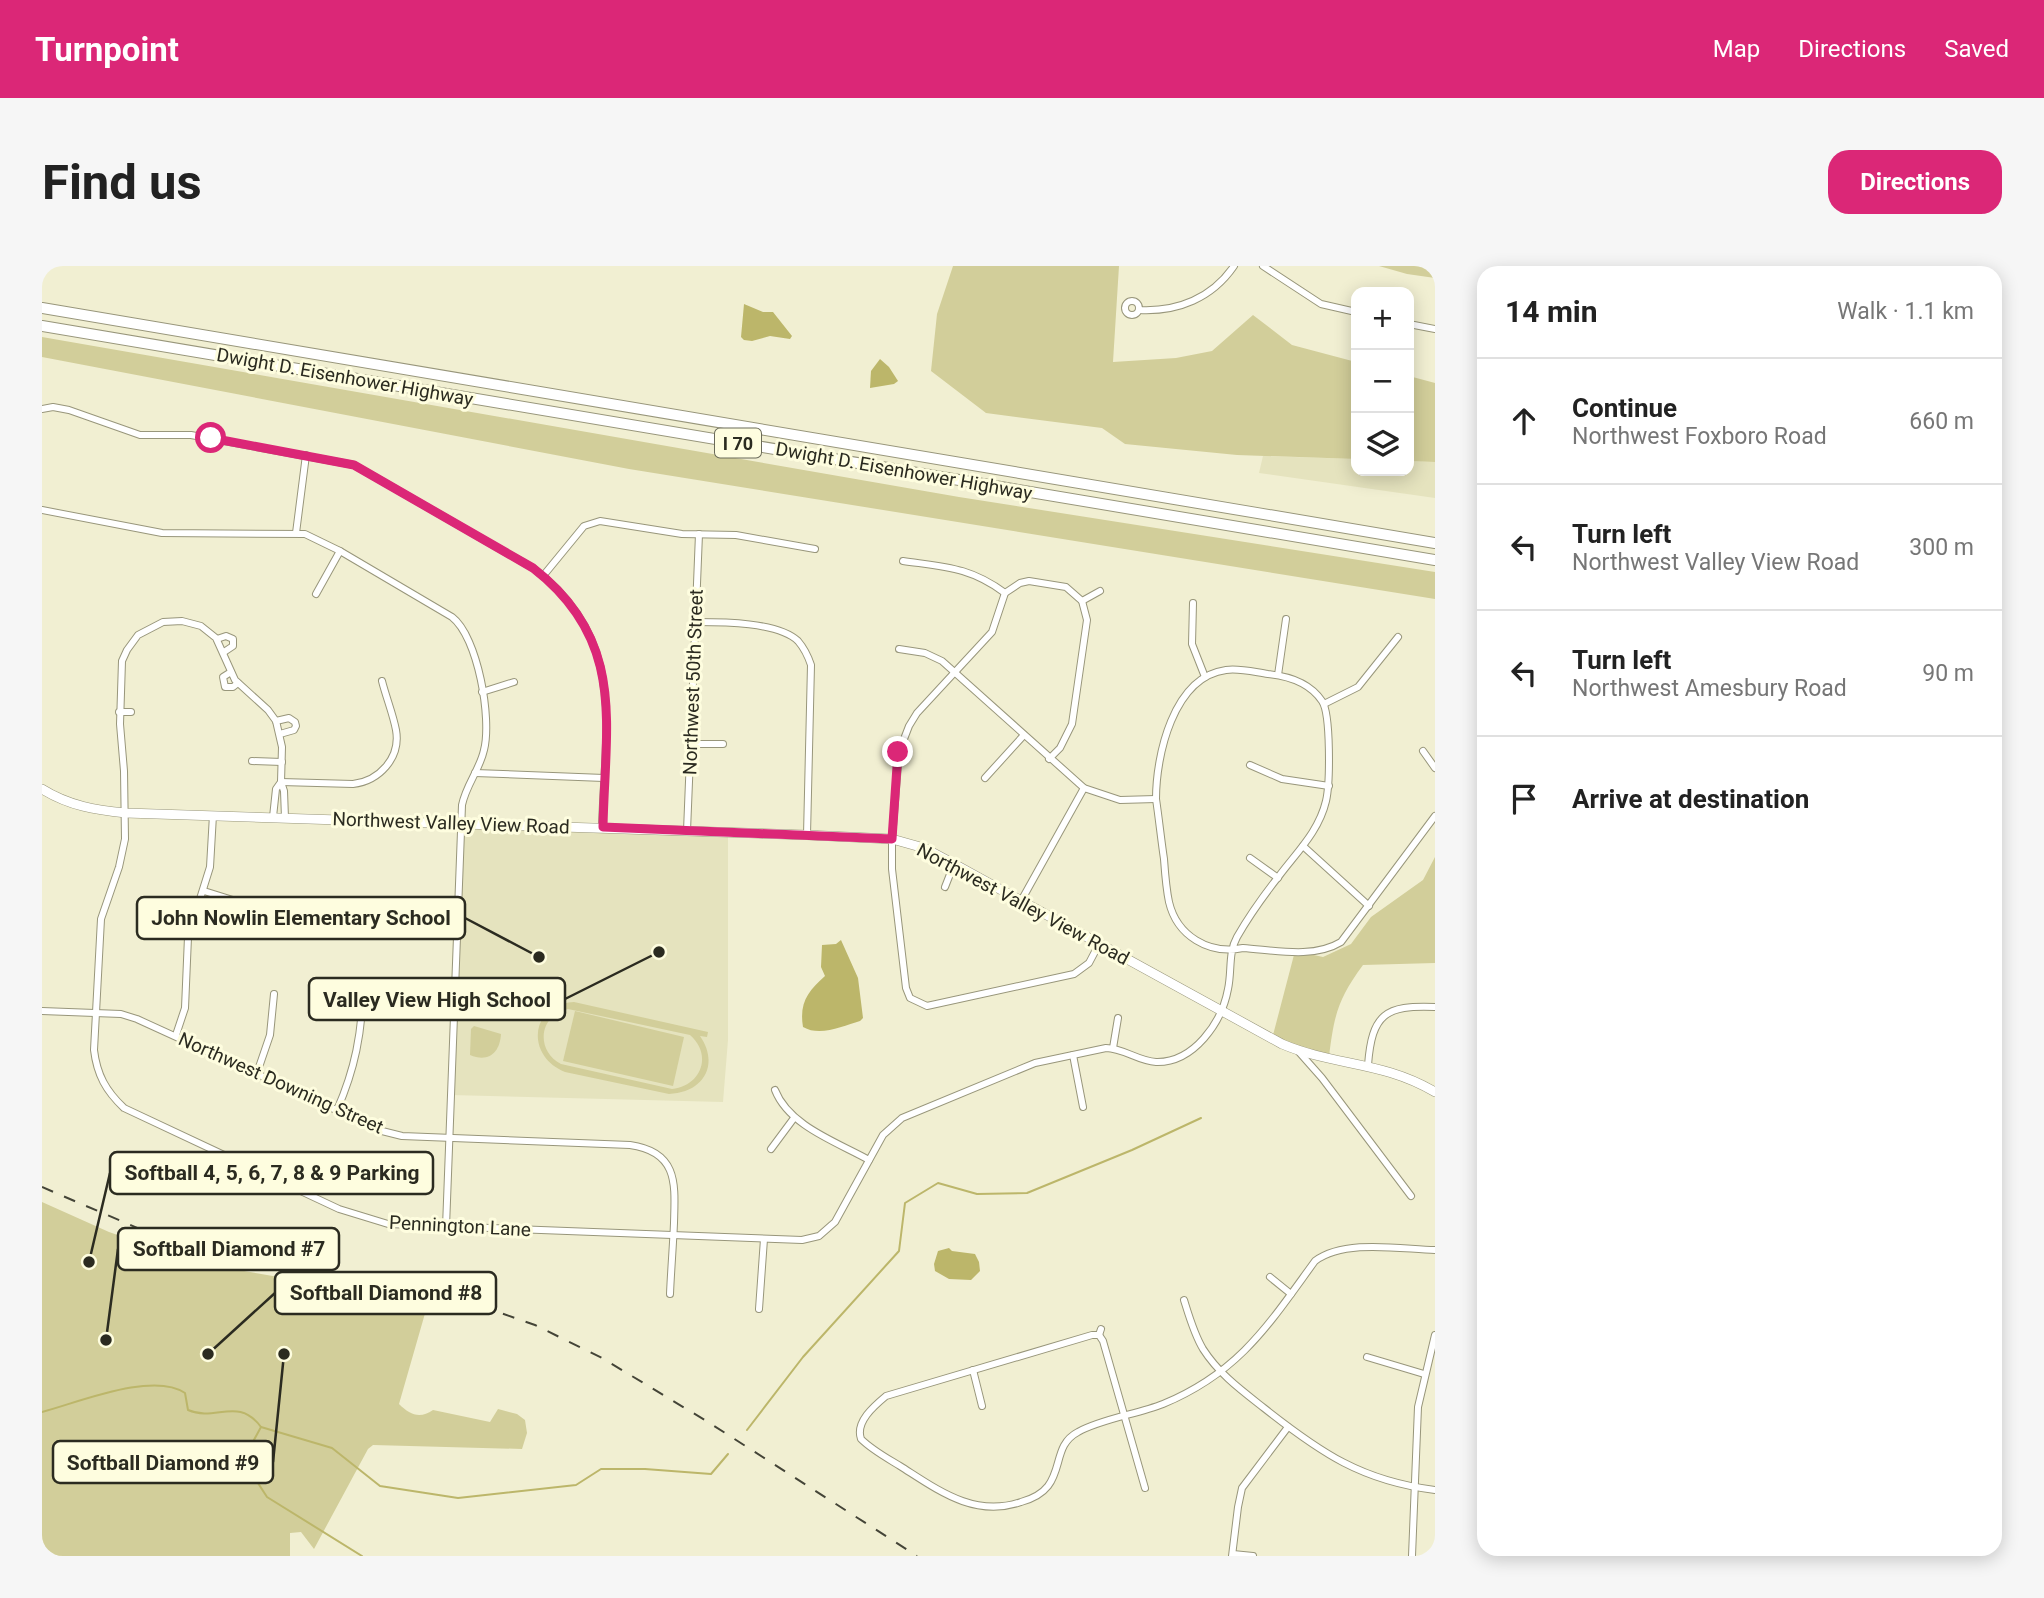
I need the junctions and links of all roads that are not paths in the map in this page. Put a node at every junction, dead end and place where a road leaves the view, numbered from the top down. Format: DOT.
graph roads {
  1 [pos="1234,266"];
  2 [pos="1263,266"];
  3 [pos="42,308"];
  4 [pos="1139,310"];
  5 [pos="1351,311"];
  6 [pos="1414,325"];
  7 [pos="42,326"];
  8 [pos="1435,330"];
  9 [pos="42,409"];
  10 [pos="306,455"];
  11 [pos="42,510"];
  12 [pos="296,533"];
  13 [pos="699,534"];
  14 [pos="1435,542"];
  15 [pos="815,549"];
  16 [pos="340,551"];
  17 [pos="903,561"];
  18 [pos="1435,561"];
  19 [pos="543,576"];
  20 [pos="1100,591"];
  21 [pos="1005,593"];
  22 [pos="316,594"];
  23 [pos="1082,601"];
  24 [pos="1193,603"];
  25 [pos="1286,620"];
  26 [pos="696,622"];
  27 [pos="1398,637"];
  28 [pos="217,639"];
  29 [pos="899,649"];
  30 [pos="224,652"];
  31 [pos="231,672"];
  32 [pos="955,672"];
  33 [pos="1278,675"];
  34 [pos="1205,677"];
  35 [pos="382,681"];
  36 [pos="514,682"];
  37 [pos="238,683"];
  38 [pos="482,692"];
  39 [pos="1324,704"];
  40 [pos="120,712"];
  41 [pos="131,712"];
  42 [pos="276,721"];
  43 [pos="280,734"];
  44 [pos="1024,735"];
  45 [pos="691,744"];
  46 [pos="723,744"];
  47 [pos="1423,751"];
  48 [pos="1049,759"];
  49 [pos="252,761"];
  50 [pos="282,762"];
  51 [pos="1250,765"];
  52 [pos="1435,768"];
  53 [pos="475,773"];
  54 [pos="604,778"];
  55 [pos="985,778"];
  56 [pos="281,782"];
  57 [pos="1329,786"];
  58 [pos="1084,788"];
  59 [pos="42,789"];
  60 [pos="1156,799"];
  61 [pos="126,813"];
  62 [pos="213,815"];
  63 [pos="1435,816"];
  64 [pos="273,817"];
  65 [pos="285,818"];
  66 [pos="462,824"];
  67 [pos="603,827"];
  68 [pos="687,831"];
  69 [pos="807,835"];
  70 [pos="892,839"];
  71 [pos="1303,846"];
  72 [pos="1250,858"];
  73 [pos="954,864"];
  74 [pos="1278,878"];
  75 [pos="944,887"];
  76 [pos="204,891"];
  77 [pos="1021,901"];
  78 [pos="252,906"];
  79 [pos="1369,906"];
  80 [pos="1098,944"];
  81 [pos="1232,950"];
  82 [pos="363,988"];
  83 [pos="274,994"];
  84 [pos="1435,1007"];
  85 [pos="42,1011"];
  86 [pos="1221,1011"];
  87 [pos="97,1013"];
  88 [pos="1118,1018"];
  89 [pos="176,1035"];
  90 [pos="1113,1048"];
  91 [pos="1298,1050"];
  92 [pos="1073,1055"];
  93 [pos="1368,1065"];
  94 [pos="257,1073"];
  95 [pos="775,1090"];
  96 [pos="1435,1092"];
  97 [pos="1083,1107"];
  98 [pos="337,1110"];
  99 [pos="794,1118"];
  100 [pos="448,1139"];
  101 [pos="771,1149"];
  102 [pos="869,1160"];
  103 [pos="1411,1196"];
  104 [pos="446,1227"];
  105 [pos="673,1235"];
  106 [pos="764,1239"];
  107 [pos="1435,1250"];
  108 [pos="1270,1277"];
  109 [pos="670,1294"];
  110 [pos="1291,1294"];
  111 [pos="1184,1300"];
  112 [pos="759,1309"];
  113 [pos="1435,1335"];
  114 [pos="1367,1357"];
  115 [pos="973,1370"];
  116 [pos="1220,1373"];
  117 [pos="1424,1374"];
  118 [pos="982,1406"];
  119 [pos="1127,1416"];
  120 [pos="1287,1427"];
  121 [pos="1145,1488"];
  122 [pos="1415,1488"];
  123 [pos="1435,1490"];
  124 [pos="1233,1555"];
  125 [pos="1254,1556"];
  126 [pos="1412,1556"];
  1 -- 4 [label="street"];
  2 -- 5 [label="street"];
  3 -- 14 [label="highway, Dwight D. Eisenhower Highway / I 70"];
  6 -- 8 [label="street"];
  7 -- 18 [label="highway, Dwight D. Eisenhower Highway / I 70"];
  9 -- 10 [label="street"];
  10 -- 12 [label="street"];
  10 -- 19 [label="street"];
  11 -- 12 [label="street"];
  12 -- 16 [label="street"];
  13 -- 15 [label="street"];
  13 -- 19 [label="street"];
  13 -- 26 [label="street, Northwest 50th Street"];
  16 -- 22 [label="street"];
  16 -- 38 [label="street"];
  17 -- 21 [label="street"];
  19 -- 54 [label="street"];
  20 -- 23 [label="street"];
  21 -- 23 [label="street"];
  21 -- 32 [label="street"];
  23 -- 48 [label="street"];
  24 -- 34 [label="street"];
  25 -- 33 [label="street"];
  26 -- 45 [label="street, Northwest 50th Street"];
  26 -- 69 [label="street"];
  27 -- 39 [label="street"];
  28 -- 30 [label="street"];
  28 -- 30 [label="street"];
  28 -- 40 [label="street, Pennington Lane"];
  29 -- 32 [label="street"];
  30 -- 31 [label="street"];
  31 -- 37 [label="street"];
  31 -- 37 [label="street"];
  32 -- 44 [label="street"];
  32 -- 70 [label="street"];
  33 -- 34 [label="street"];
  33 -- 39 [label="street"];
  34 -- 60 [label="street"];
  35 -- 56 [label="street"];
  36 -- 38 [label="street"];
  37 -- 42 [label="street"];
  38 -- 53 [label="street"];
  39 -- 57 [label="street"];
  40 -- 41 [label="street"];
  40 -- 61 [label="street, Pennington Lane"];
  42 -- 43 [label="street"];
  42 -- 43 [label="street"];
  43 -- 50 [label="street"];
  44 -- 48 [label="street"];
  44 -- 55 [label="street"];
  45 -- 46 [label="street"];
  45 -- 68 [label="street, Northwest 50th Street"];
  47 -- 52 [label="street"];
  48 -- 58 [label="street"];
  49 -- 50 [label="street"];
  50 -- 56 [label="street"];
  51 -- 57 [label="street"];
  53 -- 54 [label="street"];
  53 -- 66 [label="street"];
  54 -- 67 [label="street"];
  56 -- 64 [label="street"];
  56 -- 65 [label="street"];
  57 -- 71 [label="street"];
  58 -- 60 [label="street"];
  58 -- 77 [label="street"];
  59 -- 61 [label="street, Northwest Valley View Road"];
  60 -- 81 [label="street"];
  61 -- 62 [label="street, Northwest Valley View Road"];
  61 -- 87 [label="street, Pennington Lane"];
  62 -- 64 [label="street, Northwest Valley View Road"];
  62 -- 76 [label="street"];
  63 -- 79 [label="street"];
  64 -- 65 [label="street, Northwest Valley View Road"];
  65 -- 66 [label="street, Northwest Valley View Road"];
  66 -- 67 [label="street, Northwest Valley View Road"];
  66 -- 100 [label="street"];
  67 -- 68 [label="street, Northwest Valley View Road"];
  68 -- 69 [label="street, Northwest Valley View Road"];
  69 -- 70 [label="street, Northwest Valley View Road"];
  70 -- 73 [label="street, Northwest Valley View Road"];
  70 -- 80 [label="street"];
  71 -- 74 [label="street"];
  71 -- 79 [label="street"];
  72 -- 74 [label="street"];
  73 -- 75 [label="street"];
  73 -- 77 [label="street, Northwest Valley View Road"];
  74 -- 81 [label="street"];
  76 -- 78 [label="street"];
  76 -- 89 [label="street"];
  77 -- 80 [label="street, Northwest Valley View Road"];
  79 -- 81 [label="street"];
  80 -- 86 [label="street, Northwest Valley View Road"];
  81 -- 86 [label="street"];
  82 -- 98 [label="street"];
  83 -- 94 [label="street"];
  84 -- 93 [label="street"];
  85 -- 87 [label="street, Northwest Downing Street"];
  86 -- 90 [label="street"];
  86 -- 91 [label="street, Northwest Valley View Road"];
  87 -- 89 [label="street, Northwest Downing Street"];
  87 -- 104 [label="street, Pennington Lane"];
  88 -- 90 [label="street"];
  89 -- 94 [label="street, Northwest Downing Street"];
  90 -- 92 [label="street, Pennington Lane"];
  91 -- 93 [label="street, Northwest Valley View Road"];
  91 -- 103 [label="street"];
  92 -- 97 [label="street"];
  92 -- 102 [label="street, Pennington Lane"];
  93 -- 96 [label="street, Northwest Valley View Road"];
  94 -- 98 [label="street, Northwest Downing Street"];
  95 -- 99 [label="street"];
  98 -- 100 [label="street, Northwest Downing Street"];
  99 -- 101 [label="street"];
  99 -- 102 [label="street"];
  100 -- 104 [label="street"];
  100 -- 105 [label="street, Northwest Downing Street"];
  102 -- 106 [label="street, Pennington Lane"];
  104 -- 105 [label="street, Pennington Lane"];
  105 -- 106 [label="street, Pennington Lane"];
  105 -- 109 [label="street"];
  106 -- 112 [label="street"];
  107 -- 110 [label="street"];
  108 -- 110 [label="street"];
  110 -- 116 [label="street"];
  111 -- 116 [label="street"];
  113 -- 117 [label="street"];
  114 -- 117 [label="street"];
  115 -- 118 [label="street"];
  115 -- 119 [label="street"];
  115 -- 119 [label="street"];
  116 -- 119 [label="street"];
  116 -- 120 [label="street"];
  117 -- 122 [label="street"];
  119 -- 121 [label="street"];
  120 -- 122 [label="street"];
  120 -- 124 [label="street"];
  122 -- 123 [label="street"];
  122 -- 126 [label="street"];
  124 -- 125 [label="street"];
}
